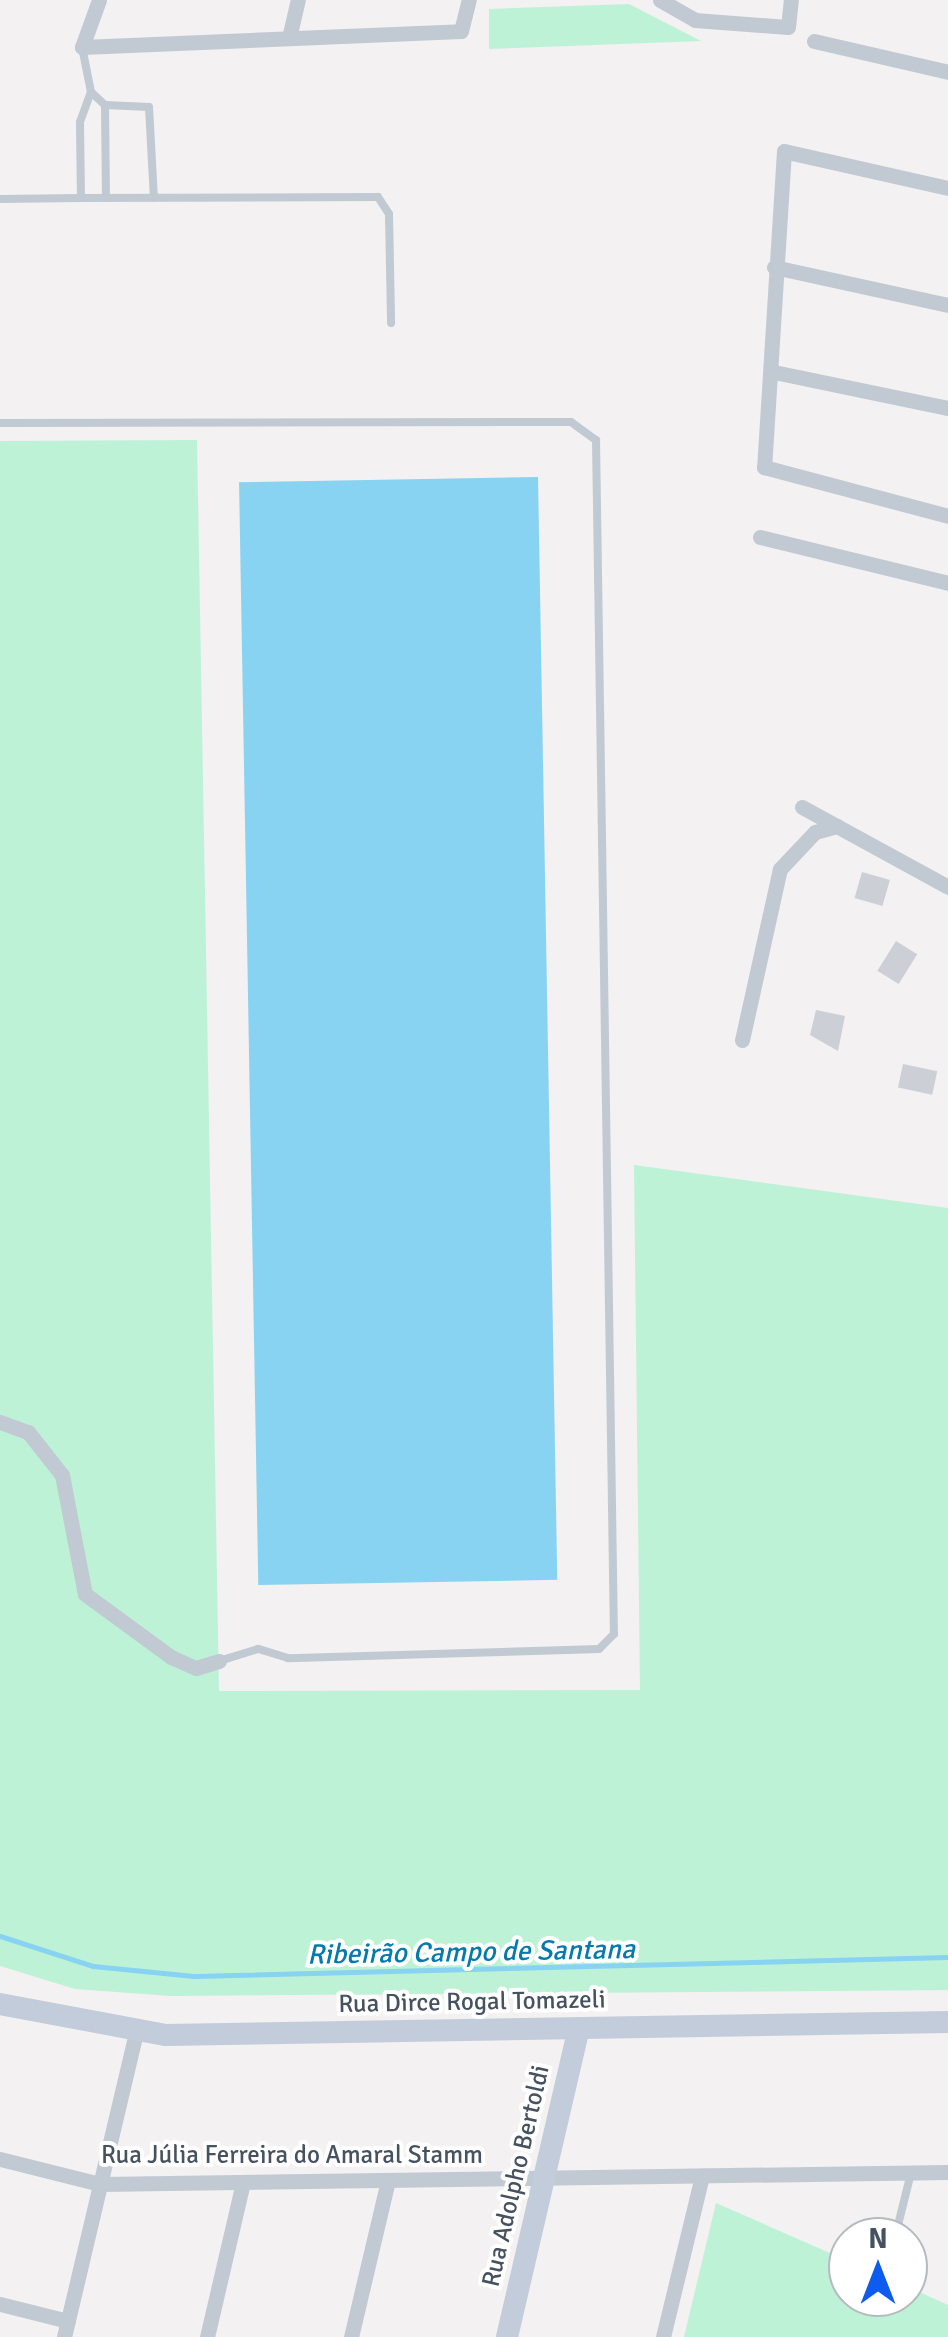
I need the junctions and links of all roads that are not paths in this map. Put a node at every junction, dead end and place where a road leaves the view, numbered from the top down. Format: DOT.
graph roads {
  1 [pos="100,0"];
  2 [pos="298,0"];
  3 [pos="469,0"];
  4 [pos="660,0"];
  5 [pos="791,0"];
  6 [pos="289,38"];
  7 [pos="814,41"];
  8 [pos="82,48"];
  9 [pos="948,72"];
  10 [pos="91,92"];
  11 [pos="105,105"];
  12 [pos="948,188"];
  13 [pos="81,198"];
  14 [pos="106,198"];
  15 [pos="154,198"];
  16 [pos="0,199"];
  17 [pos="774,268"];
  18 [pos="948,305"];
  19 [pos="391,323"];
  20 [pos="774,372"];
  21 [pos="948,408"];
  22 [pos="0,422"];
  23 [pos="948,516"];
  24 [pos="760,536"];
  25 [pos="948,582"];
  26 [pos="802,807"];
  27 [pos="837,826"];
  28 [pos="948,887"];
  29 [pos="742,1040"];
  30 [pos="0,1422"];
  31 [pos="219,1661"];
  32 [pos="0,2004"];
  33 [pos="948,2022"];
  34 [pos="579,2028"];
  35 [pos="136,2033"];
  36 [pos="0,2159"];
  37 [pos="948,2172"];
  38 [pos="911,2173"];
  39 [pos="702,2176"];
  40 [pos="544,2178"];
  41 [pos="388,2180"];
  42 [pos="243,2182"];
  43 [pos="100,2184"];
  44 [pos="900,2217"];
  45 [pos="0,2304"];
  46 [pos="66,2329"];
  47 [pos="207,2337"];
  48 [pos="351,2337"];
  49 [pos="506,2337"];
  50 [pos="664,2337"];
  1 -- 8 [label="street"];
  2 -- 6 [label="street"];
  3 -- 6 [label="street"];
  4 -- 5 [label="street"];
  6 -- 8 [label="street"];
  7 -- 9 [label="street"];
  8 -- 10 [label="lane"];
  10 -- 11 [label="lane"];
  10 -- 13 [label="lane"];
  11 -- 14 [label="lane"];
  11 -- 15 [label="lane"];
  12 -- 17 [label="street"];
  13 -- 14 [label="lane"];
  13 -- 16 [label="lane"];
  14 -- 15 [label="lane"];
  15 -- 19 [label="lane"];
  17 -- 18 [label="street"];
  17 -- 20 [label="street"];
  20 -- 21 [label="street"];
  20 -- 23 [label="street"];
  22 -- 31 [label="lane"];
  24 -- 25 [label="street"];
  26 -- 27 [label="street"];
  27 -- 28 [label="street"];
  27 -- 29 [label="street"];
  30 -- 31 [label="street"];
  32 -- 35 [label="street, Rua Dirce Rogal Tomazeli"];
  33 -- 34 [label="street, Rua Dirce Rogal Tomazeli"];
  34 -- 35 [label="street, Rua Dirce Rogal Tomazeli"];
  34 -- 40 [label="street, Rua Adolpho Bertoldi"];
  35 -- 43 [label="street"];
  36 -- 43 [label="street, Rua Júlia Ferreira do Amaral Stamm"];
  37 -- 38 [label="street, Rua Júlia Ferreira do Amaral Stamm"];
  38 -- 39 [label="street, Rua Júlia Ferreira do Amaral Stamm"];
  38 -- 44 [label="lane"];
  39 -- 40 [label="street, Rua Júlia Ferreira do Amaral Stamm"];
  39 -- 50 [label="street"];
  40 -- 41 [label="street, Rua Júlia Ferreira do Amaral Stamm"];
  40 -- 49 [label="street, Rua Adolpho Bertoldi"];
  41 -- 42 [label="street, Rua Júlia Ferreira do Amaral Stamm"];
  41 -- 48 [label="street"];
  42 -- 43 [label="street, Rua Júlia Ferreira do Amaral Stamm"];
  42 -- 47 [label="street"];
  43 -- 46 [label="street"];
  45 -- 46 [label="street"];
}
